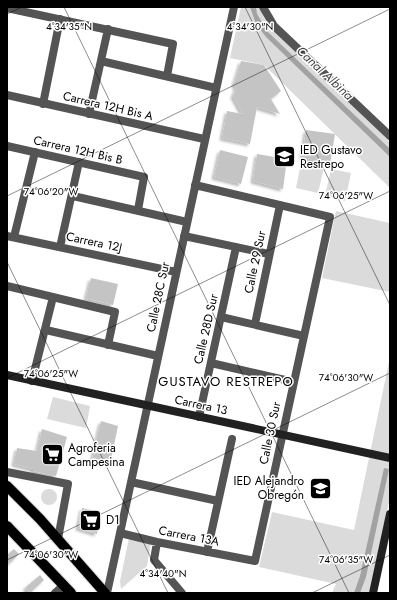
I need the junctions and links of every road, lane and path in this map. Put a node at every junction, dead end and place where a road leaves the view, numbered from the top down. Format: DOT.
graph roads {
  1 [pos="232,7"];
  2 [pos="7,8"];
  3 [pos="263,9"];
  4 [pos="60,19"];
  5 [pos="108,30"];
  6 [pos="101,61"];
  7 [pos="167,76"];
  8 [pos="216,88"];
  9 [pos="7,96"];
  10 [pos="43,104"];
  11 [pos="89,114"];
  12 [pos="390,136"];
  13 [pos="204,139"];
  14 [pos="7,146"];
  15 [pos="35,152"];
  16 [pos="79,162"];
  17 [pos="195,185"];
  18 [pos="73,196"];
  19 [pos="280,205"];
  20 [pos="138,210"];
  21 [pos="187,222"];
  22 [pos="11,236"];
  23 [pos="184,236"];
  24 [pos="60,247"];
  25 [pos="236,247"];
  26 [pos="269,254"];
  27 [pos="176,272"];
  28 [pos="7,286"];
  29 [pos="53,297"];
  30 [pos="221,317"];
  31 [pos="255,324"];
  32 [pos="46,330"];
  33 [pos="304,336"];
  34 [pos="108,345"];
  35 [pos="158,356"];
  36 [pos="211,363"];
  37 [pos="7,375"];
  38 [pos="32,381"];
  39 [pos="294,382"];
  40 [pos="147,405"];
  41 [pos="199,417"];
  42 [pos="282,435"];
  43 [pos="232,439"];
  44 [pos="390,458"];
  45 [pos="7,472"];
  46 [pos="131,482"];
  47 [pos="7,486"];
  48 [pos="218,501"];
  49 [pos="390,518"];
  50 [pos="7,526"];
  51 [pos="120,533"];
  52 [pos="58,539"];
  53 [pos="157,542"];
  54 [pos="207,552"];
  55 [pos="255,561"];
  56 [pos="64,585"];
  57 [pos="55,593"];
  58 [pos="71,593"];
  59 [pos="106,593"];
  60 [pos="182,593"];
  61 [pos="373,593"];
  1 -- 8 [label="street, Calle 28C Sur"];
  2 -- 4 [label="street"];
  3 -- 12 [label="street"];
  4 -- 5 [label="street"];
  4 -- 10 [label="street"];
  5 -- 6 [label="street"];
  5 -- 7 [label="street"];
  6 -- 7 [label="street"];
  6 -- 11 [label="street"];
  7 -- 8 [label="street"];
  8 -- 13 [label="street, Calle 28C Sur"];
  9 -- 10 [label="street, Carrera 12H Bis A"];
  10 -- 11 [label="street, Carrera 12H Bis A"];
  11 -- 13 [label="street, Carrera 12H Bis A"];
  13 -- 17 [label="street, Calle 28C Sur"];
  14 -- 15 [label="street, Carrera 12H Bis B"];
  15 -- 16 [label="street, Carrera 12H Bis B"];
  15 -- 22 [label="street"];
  16 -- 18 [label="street"];
  16 -- 20 [label="street, Carrera 12H Bis B"];
  17 -- 19 [label="street"];
  17 -- 21 [label="street, Calle 28C Sur"];
  18 -- 20 [label="street"];
  18 -- 24 [label="street"];
  19 -- 26 [label="street, Calle 29 Sur"];
  19 -- 33 [label="street, Calle 30 Sur"];
  20 -- 21 [label="street"];
  21 -- 23 [label="street, Calle 28C Sur"];
  22 -- 24 [label="street, Carrera 12J"];
  23 -- 25 [label="street"];
  23 -- 27 [label="street, Calle 28C Sur"];
  24 -- 27 [label="street, Carrera 12J"];
  25 -- 26 [label="street"];
  25 -- 30 [label="street, Calle 28D Sur"];
  26 -- 31 [label="street, Calle 29 Sur"];
  27 -- 35 [label="street, Calle 28C Sur"];
  28 -- 29 [label="street"];
  29 -- 32 [label="street"];
  29 -- 34 [label="street"];
  30 -- 31 [label="street"];
  30 -- 36 [label="street, Calle 28D Sur"];
  31 -- 33 [label="street"];
  32 -- 34 [label="street"];
  32 -- 38 [label="street"];
  33 -- 39 [label="street, Calle 30 Sur"];
  34 -- 35 [label="street"];
  35 -- 40 [label="street, Calle 28C Sur"];
  36 -- 39 [label="street"];
  36 -- 41 [label="street, Calle 28D Sur"];
  37 -- 38 [label="street, Carrera 13"];
  38 -- 40 [label="street, Carrera 13"];
  39 -- 42 [label="street, Calle 30 Sur"];
  40 -- 41 [label="street, Carrera 13"];
  40 -- 46 [label="street, Calle 28C Sur"];
  41 -- 42 [label="street, Carrera 13"];
  42 -- 44 [label="street, Carrera 13"];
  42 -- 55 [label="street, Calle 30 Sur"];
  43 -- 48 [label="street"];
  45 -- 52 [label="street"];
  46 -- 48 [label="street"];
  46 -- 51 [label="street, Calle 28C Sur"];
  47 -- 52 [label="main road"];
  48 -- 54 [label="street"];
  49 -- 61 [label="street"];
  50 -- 56 [label="main road"];
  51 -- 53 [label="street, Carrera 13A"];
  51 -- 59 [label="street, Calle 28C Sur"];
  52 -- 59 [label="main road"];
  53 -- 54 [label="street, Carrera 13A"];
  53 -- 60 [label="street"];
  54 -- 55 [label="street, Carrera 13A"];
  56 -- 57 [label="street"];
  56 -- 58 [label="main road"];
}
